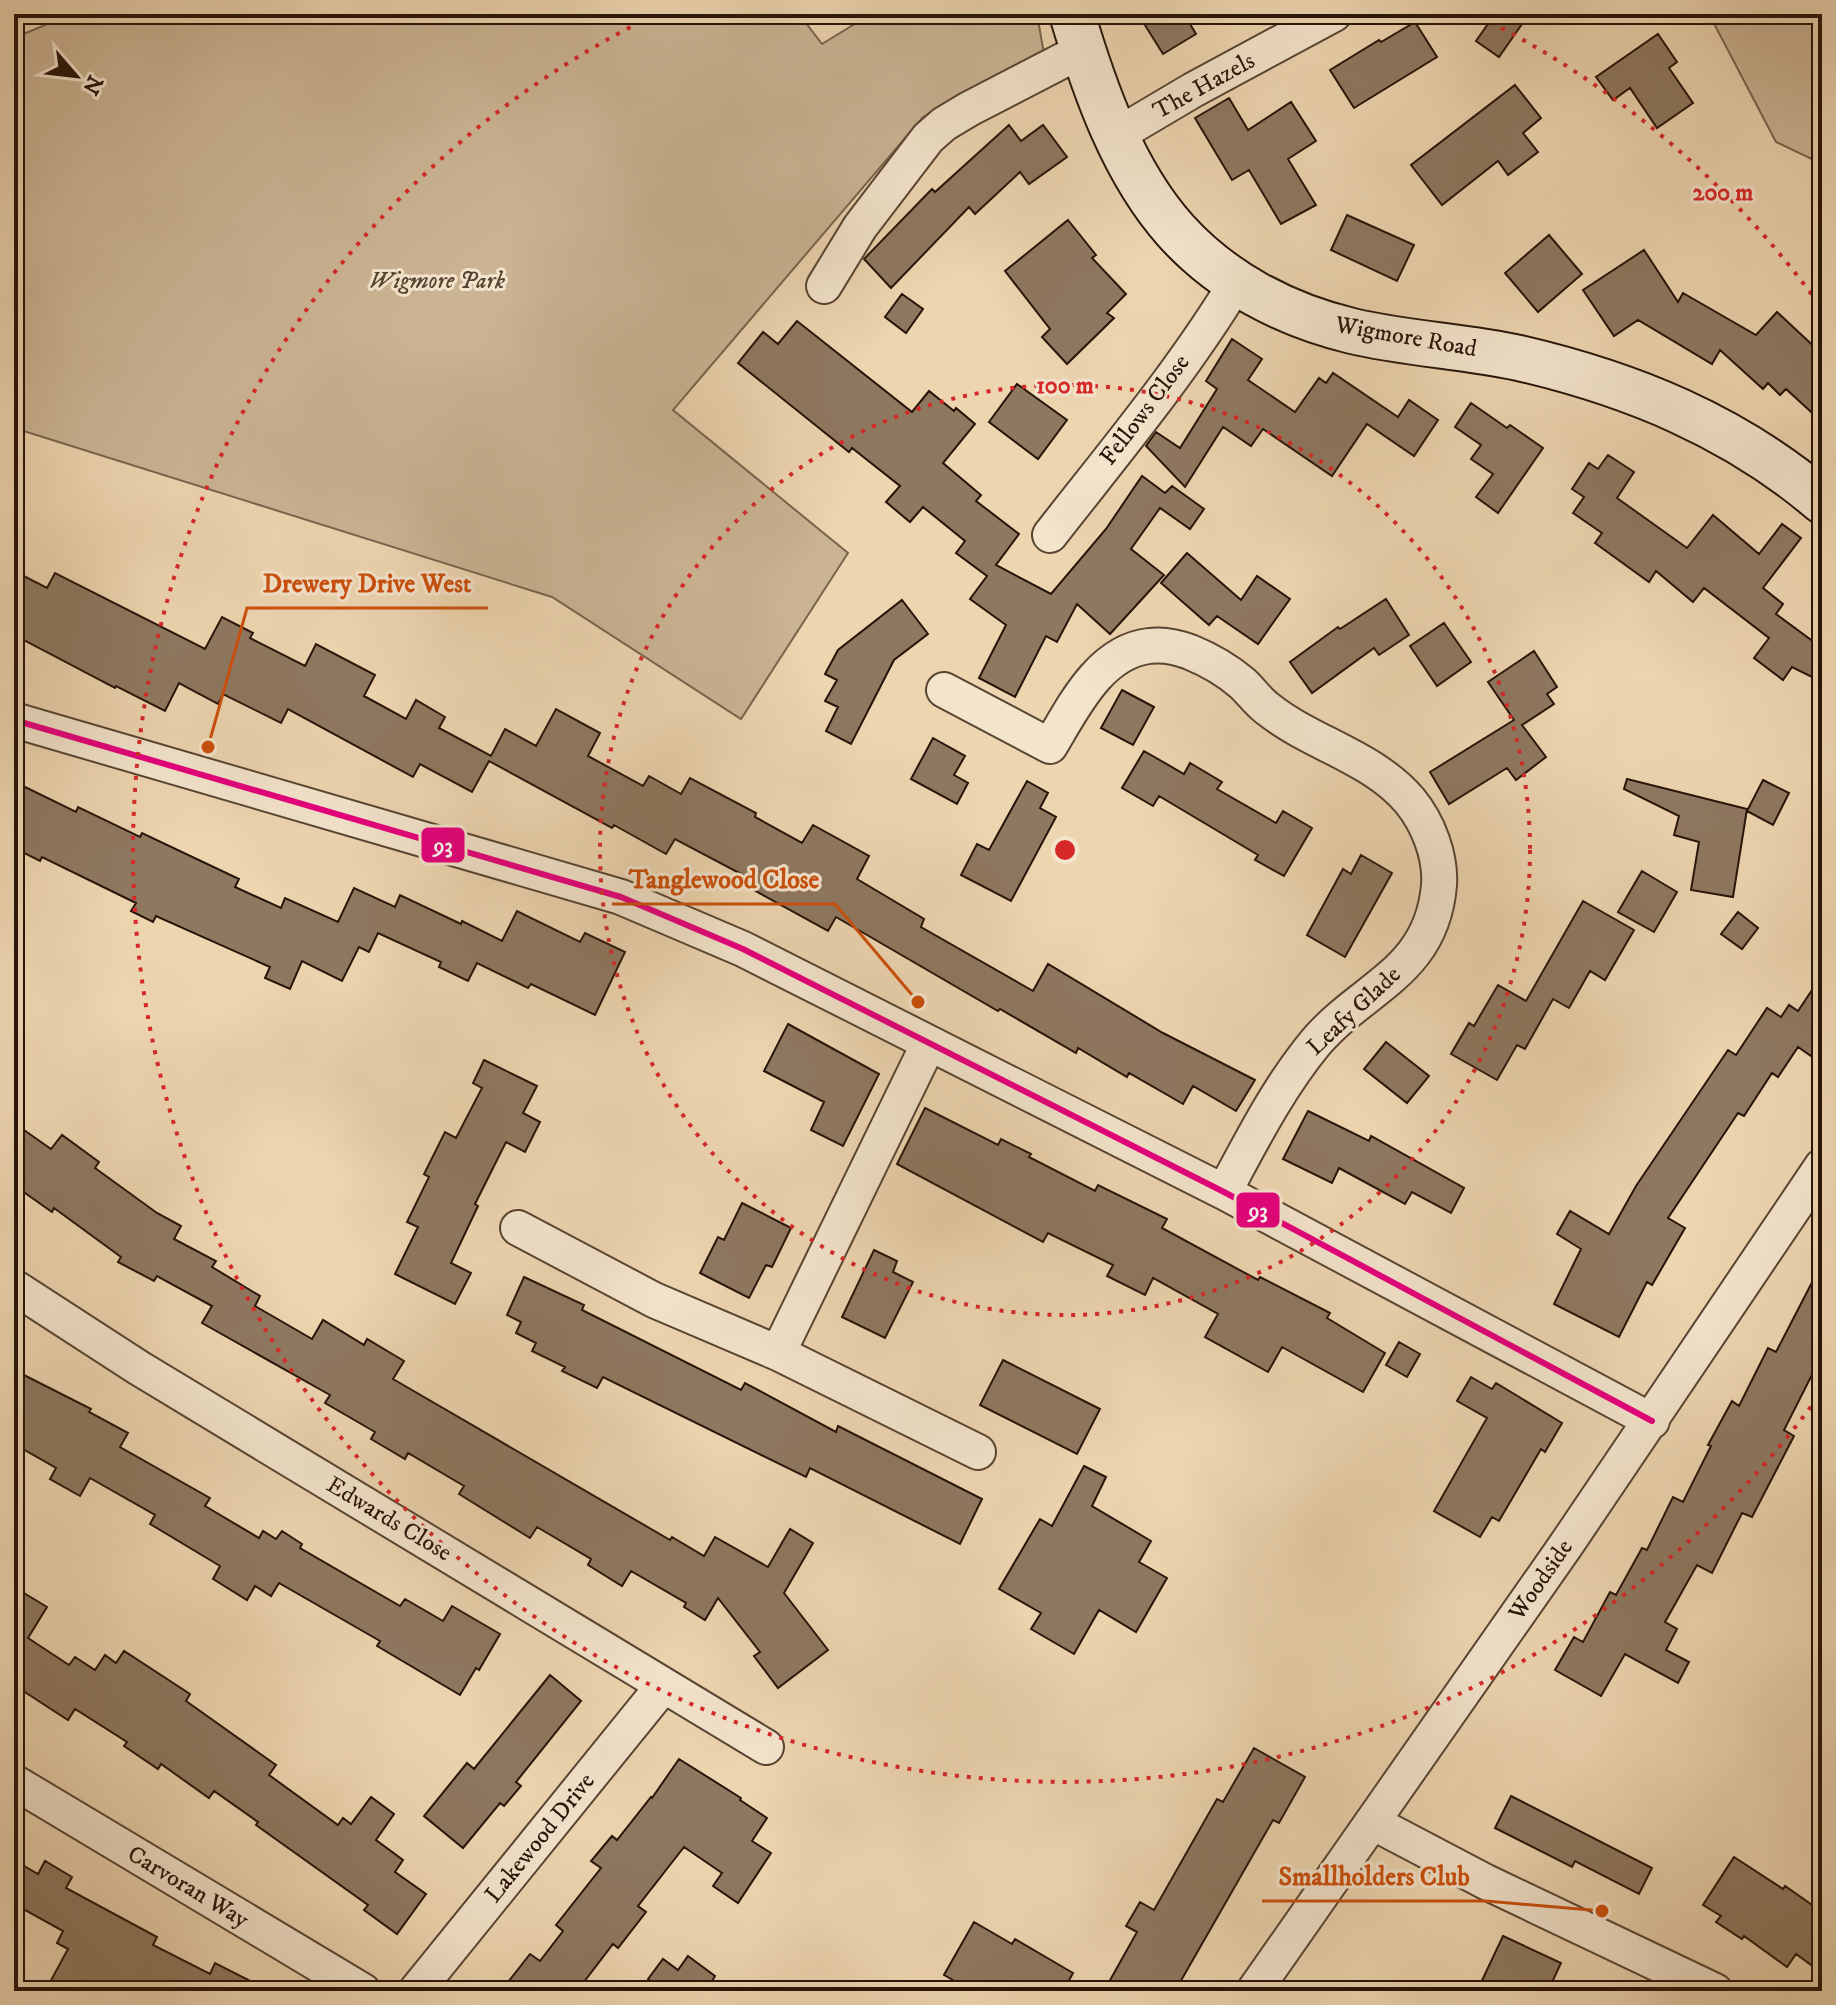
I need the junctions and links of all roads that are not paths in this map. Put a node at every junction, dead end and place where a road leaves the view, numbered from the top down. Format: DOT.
graph roads {
  1 [pos="1334,14"];
  2 [pos="1077,32"];
  3 [pos="1117,135"];
  4 [pos="1236,283"];
  5 [pos="824,286"];
  6 [pos="1822,501"];
  7 [pos="1050,535"];
  8 [pos="944,690"];
  9 [pos="14,720"];
  10 [pos="929,1043"];
  11 [pos="1822,1166"];
  12 [pos="1224,1192"];
  13 [pos="518,1228"];
  14 [pos="14,1287"];
  15 [pos="778,1353"];
  16 [pos="1652,1421"];
  17 [pos="978,1452"];
  18 [pos="663,1686"];
  19 [pos="766,1747"];
  20 [pos="14,1782"];
  21 [pos="1372,1822"];
  22 [pos="363,1991"];
  23 [pos="416,1991"];
  24 [pos="1254,1991"];
  25 [pos="1715,1991"];
  1 -- 3 [label="street, The Hazels"];
  2 -- 3 [label="street, Wigmore Road"];
  2 -- 5 [label="street"];
  3 -- 4 [label="street, Wigmore Road"];
  4 -- 6 [label="street, Wigmore Road"];
  4 -- 7 [label="street, Fellows Close"];
  8 -- 12 [label="street, Leafy Glade"];
  9 -- 10 [label="street"];
  10 -- 12 [label="street"];
  10 -- 15 [label="street"];
  11 -- 16 [label="street, Woodside"];
  12 -- 16 [label="street"];
  13 -- 15 [label="street"];
  14 -- 18 [label="street, Edwards Close"];
  15 -- 17 [label="street"];
  16 -- 21 [label="street, Woodside"];
  18 -- 19 [label="street, Edwards Close"];
  18 -- 23 [label="street, Lakewood Drive"];
  20 -- 22 [label="street, Carvoran Way"];
  21 -- 24 [label="street, Woodside"];
  21 -- 25 [label="street"];
}
